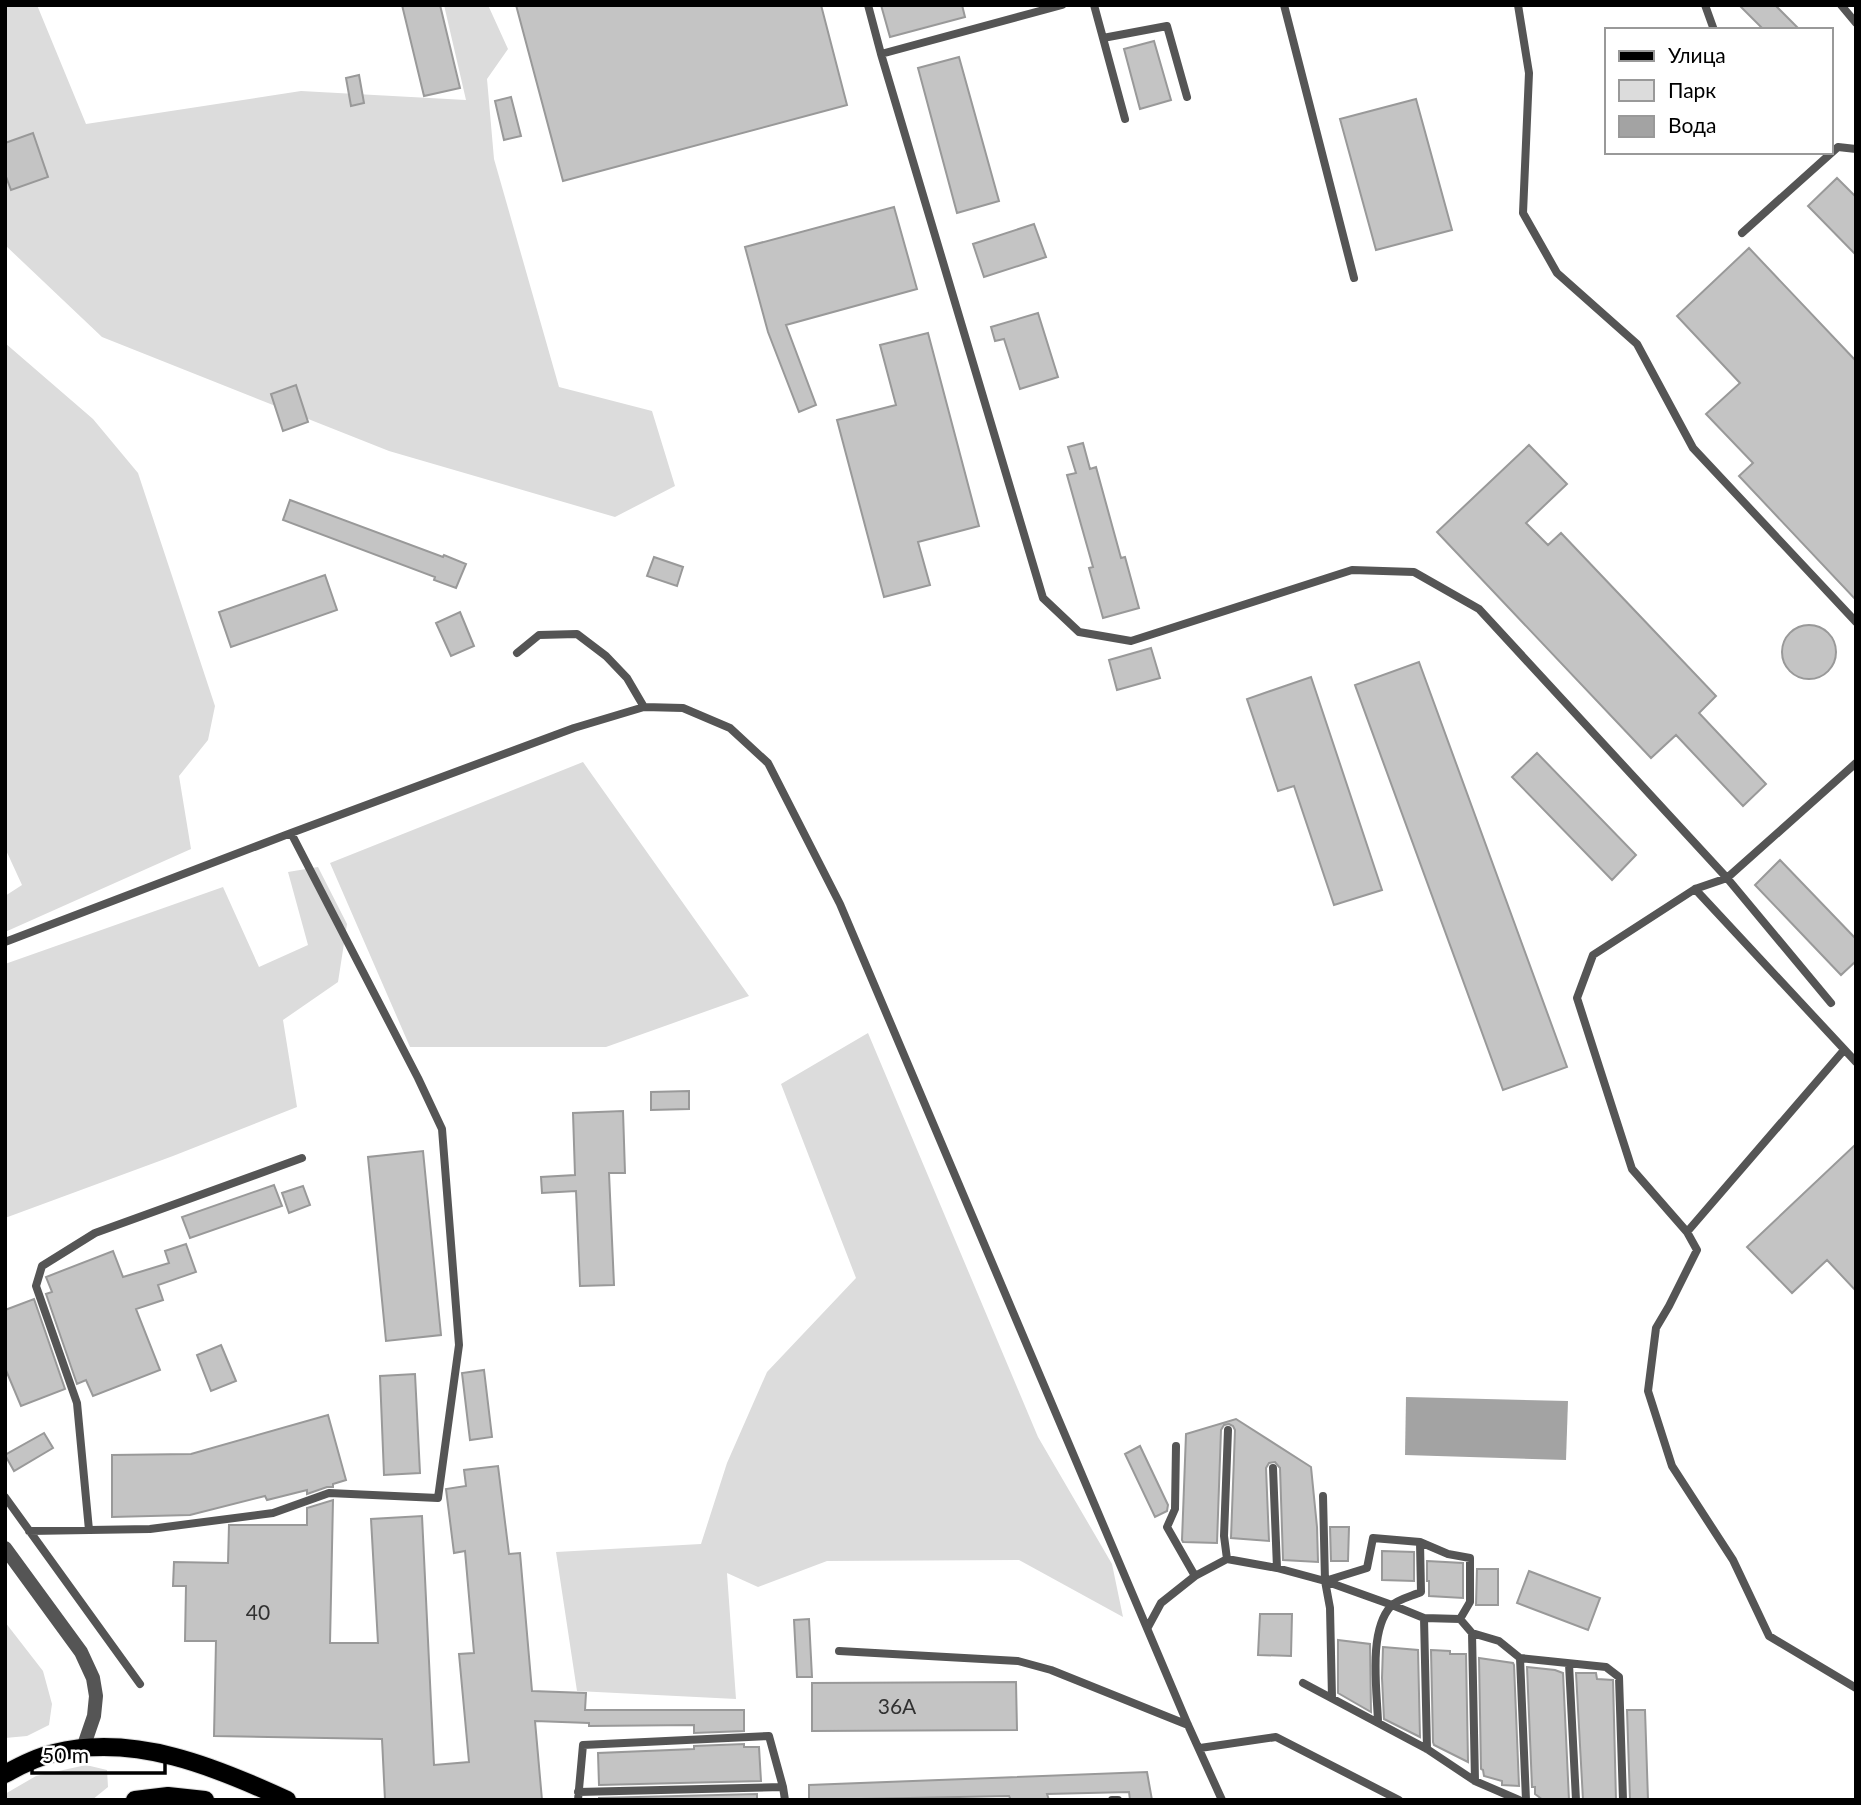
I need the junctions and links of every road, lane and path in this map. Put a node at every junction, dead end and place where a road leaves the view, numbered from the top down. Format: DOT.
graph roads {
  1 [pos="868,5"];
  2 [pos="1062,5"];
  3 [pos="1094,5"];
  4 [pos="1284,5"];
  5 [pos="1518,5"];
  6 [pos="1706,5"];
  7 [pos="1841,5"];
  8 [pos="1856,23"];
  9 [pos="1713,28"];
  10 [pos="1103,38"];
  11 [pos="881,54"];
  12 [pos="1186,97"];
  13 [pos="1125,119"];
  14 [pos="1856,149"];
  15 [pos="1833,151"];
  16 [pos="1830,154"];
  17 [pos="1742,233"];
  18 [pos="1354,278"];
  19 [pos="1856,622"];
  20 [pos="517,653"];
  21 [pos="644,707"];
  22 [pos="1856,763"];
  23 [pos="291,833"];
  24 [pos="1727,878"];
  25 [pos="1695,889"];
  26 [pos="5,942"];
  27 [pos="1831,1003"];
  28 [pos="1844,1049"];
  29 [pos="1856,1062"];
  30 [pos="302,1158"];
  31 [pos="1687,1231"];
  32 [pos="1228,1430"];
  33 [pos="1176,1446"];
  34 [pos="1273,1468"];
  35 [pos="1323,1496"];
  36 [pos="5,1497"];
  37 [pos="89,1530"];
  38 [pos="29,1531"];
  39 [pos="1419,1542"];
  40 [pos="5,1548"];
  41 [pos="1227,1559"];
  42 [pos="1277,1567"];
  43 [pos="1195,1576"];
  44 [pos="1325,1581"];
  45 [pos="1392,1605"];
  46 [pos="1424,1618"];
  47 [pos="1460,1619"];
  48 [pos="1148,1627"];
  49 [pos="1472,1633"];
  50 [pos="839,1651"];
  51 [pos="1520,1658"];
  52 [pos="1569,1664"];
  53 [pos="1303,1683"];
  54 [pos="140,1684"];
  55 [pos="1856,1688"];
  56 [pos="1332,1698"];
  57 [pos="1378,1723"];
  58 [pos="1188,1725"];
  59 [pos="83,1748"];
  60 [pos="1200,1748"];
  61 [pos="1427,1749"];
  62 [pos="5,1774"];
  63 [pos="1475,1781"];
  64 [pos="783,1787"];
  65 [pos="578,1796"];
  66 [pos="135,1800"];
  67 [pos="205,1800"];
  68 [pos="287,1800"];
  69 [pos="785,1800"];
  70 [pos="1111,1800"];
  71 [pos="1118,1800"];
  72 [pos="1222,1800"];
  73 [pos="1399,1800"];
  74 [pos="1519,1800"];
  75 [pos="1526,1800"];
  76 [pos="1576,1800"];
  77 [pos="1623,1800"];
  1 -- 11 [label="lane"];
  2 -- 11 [label="lane"];
  3 -- 10 [label="lane"];
  4 -- 18 [label="lane"];
  5 -- 19 [label="lane"];
  6 -- 9 [label="lane"];
  7 -- 8 [label="lane"];
  10 -- 12 [label="lane"];
  10 -- 13 [label="lane"];
  11 -- 24 [label="lane"];
  14 -- 15 [label="lane"];
  16 -- 17 [label="lane"];
  20 -- 21 [label="lane"];
  21 -- 23 [label="lane"];
  21 -- 48 [label="lane"];
  22 -- 24 [label="lane"];
  23 -- 26 [label="lane"];
  23 -- 37 [label="lane"];
  24 -- 25 [label="lane"];
  24 -- 27 [label="lane"];
  25 -- 28 [label="lane"];
  25 -- 31 [label="lane"];
  28 -- 29 [label="lane"];
  28 -- 31 [label="lane"];
  30 -- 37 [label="lane"];
  31 -- 55 [label="lane"];
  32 -- 41 [label="lane"];
  33 -- 43 [label="lane"];
  34 -- 42 [label="lane"];
  35 -- 44 [label="lane"];
  36 -- 38 [label="lane"];
  37 -- 38 [label="lane"];
  38 -- 54 [label="lane"];
  39 -- 44 [label="lane"];
  39 -- 45 [label="lane"];
  39 -- 47 [label="lane"];
  40 -- 59 [label="street"];
  41 -- 42 [label="lane"];
  41 -- 43 [label="lane"];
  42 -- 44 [label="lane"];
  43 -- 48 [label="lane"];
  44 -- 45 [label="lane"];
  44 -- 56 [label="lane"];
  45 -- 46 [label="lane"];
  45 -- 57 [label="lane"];
  46 -- 47 [label="lane"];
  46 -- 61 [label="lane"];
  47 -- 49 [label="lane"];
  48 -- 58 [label="lane"];
  49 -- 51 [label="lane"];
  49 -- 63 [label="lane"];
  50 -- 58 [label="lane"];
  51 -- 52 [label="lane"];
  51 -- 75 [label="lane"];
  52 -- 76 [label="lane"];
  52 -- 77 [label="lane"];
  53 -- 56 [label="lane"];
  56 -- 57 [label="lane"];
  57 -- 61 [label="lane"];
  58 -- 60 [label="lane"];
  59 -- 62 [label="main road"];
  59 -- 68 [label="main road"];
  60 -- 72 [label="lane"];
  60 -- 73 [label="lane"];
  61 -- 63 [label="lane"];
  63 -- 74 [label="lane"];
  64 -- 65 [label="lane"];
  64 -- 65 [label="lane"];
  64 -- 69 [label="lane"];
  66 -- 67 [label="main road"];
  70 -- 71 [label="lane"];
}
